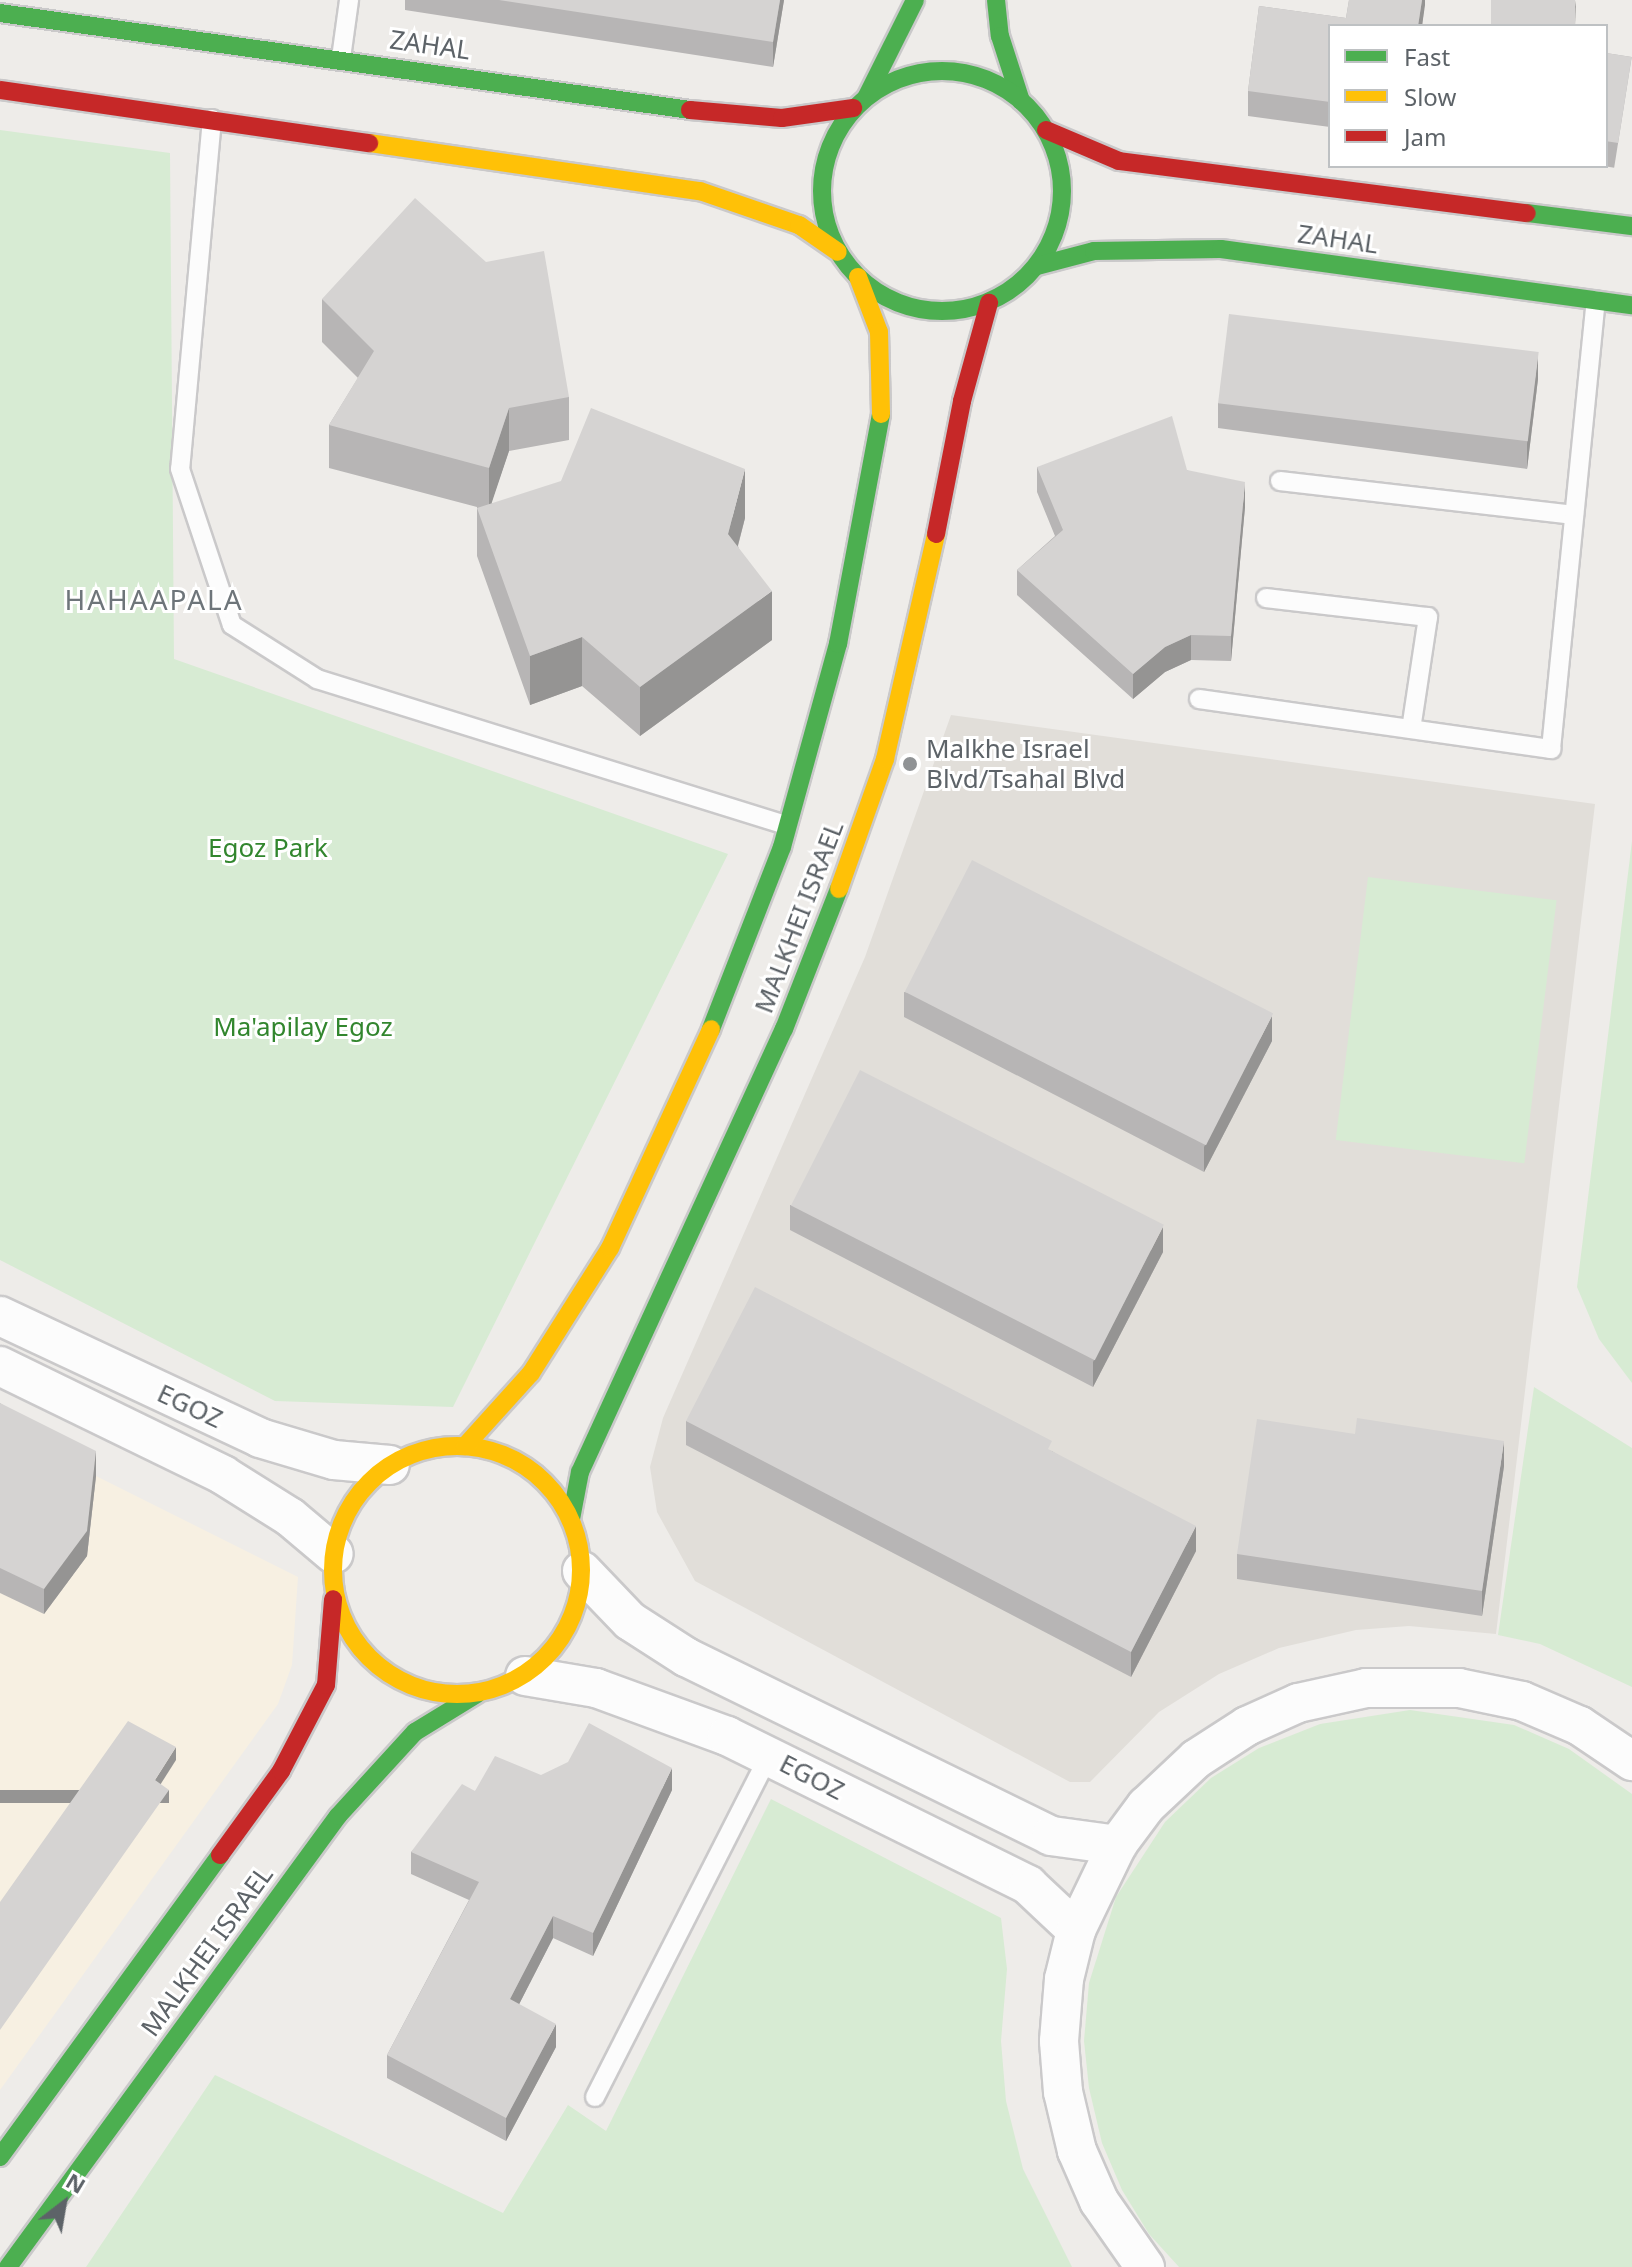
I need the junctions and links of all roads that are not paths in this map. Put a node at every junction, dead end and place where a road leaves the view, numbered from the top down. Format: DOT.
graph roads {
  1 [pos="349,0"];
  2 [pos="915,0"];
  3 [pos="996,0"];
  4 [pos="0,13"];
  5 [pos="341,58"];
  6 [pos="0,90"];
  7 [pos="1021,101"];
  8 [pos="860,102"];
  9 [pos="212,119"];
  10 [pos="1046,130"];
  11 [pos="1632,226"];
  12 [pos="838,252"];
  13 [pos="1037,266"];
  14 [pos="858,277"];
  15 [pos="1596,300"];
  16 [pos="989,303"];
  17 [pos="1632,305"];
  18 [pos="1280,481"];
  19 [pos="1574,515"];
  20 [pos="1266,598"];
  21 [pos="1199,699"];
  22 [pos="1411,729"];
  23 [pos="788,826"];
  24 [pos="0,1316"];
  25 [pos="0,1366"];
  26 [pos="465,1446"];
  27 [pos="390,1465"];
  28 [pos="571,1519"];
  29 [pos="334,1569"];
  30 [pos="582,1571"];
  31 [pos="525,1676"];
  32 [pos="477,1694"];
  33 [pos="769,1756"];
  34 [pos="1632,1761"];
  35 [pos="1117,1845"];
  36 [pos="1076,1930"];
  37 [pos="595,2097"];
  38 [pos="0,2157"];
  39 [pos="8,2267"];
  40 [pos="1145,2267"];
  1 -- 5 [label="lane"];
  2 -- 8 [label="street"];
  3 -- 7 [label="street"];
  4 -- 5 [label="street, ZAHAL"];
  5 -- 8 [label="street, ZAHAL"];
  6 -- 9 [label="street"];
  7 -- 8 [label="street"];
  7 -- 10 [label="street"];
  8 -- 12 [label="street"];
  9 -- 12 [label="street"];
  9 -- 23 [label="lane"];
  10 -- 11 [label="street, ZAHAL"];
  10 -- 13 [label="street"];
  12 -- 14 [label="street"];
  13 -- 15 [label="street, ZAHAL"];
  13 -- 16 [label="street"];
  14 -- 16 [label="street"];
  14 -- 23 [label="street, MALKHEI ISRAEL"];
  15 -- 17 [label="street, ZAHAL"];
  15 -- 19 [label="lane"];
  16 -- 28 [label="street, MALKHEI ISRAEL"];
  18 -- 19 [label="lane"];
  19 -- 22 [label="lane"];
  20 -- 22 [label="lane"];
  21 -- 22 [label="lane"];
  23 -- 26 [label="street, MALKHEI ISRAEL"];
  24 -- 27 [label="street, EGOZ"];
  25 -- 29 [label="street, EGOZ"];
  26 -- 27 [label="street"];
  26 -- 28 [label="street"];
  27 -- 29 [label="street"];
  28 -- 30 [label="street"];
  29 -- 32 [label="street"];
  29 -- 38 [label="street, MALKHEI ISRAEL"];
  30 -- 31 [label="street"];
  30 -- 35 [label="street, EGOZ"];
  31 -- 32 [label="street"];
  31 -- 33 [label="street, EGOZ"];
  32 -- 39 [label="street, MALKHEI ISRAEL"];
  33 -- 36 [label="street, EGOZ"];
  33 -- 37 [label="lane"];
  34 -- 35 [label="street"];
  35 -- 36 [label="street"];
  36 -- 40 [label="street"];
}
